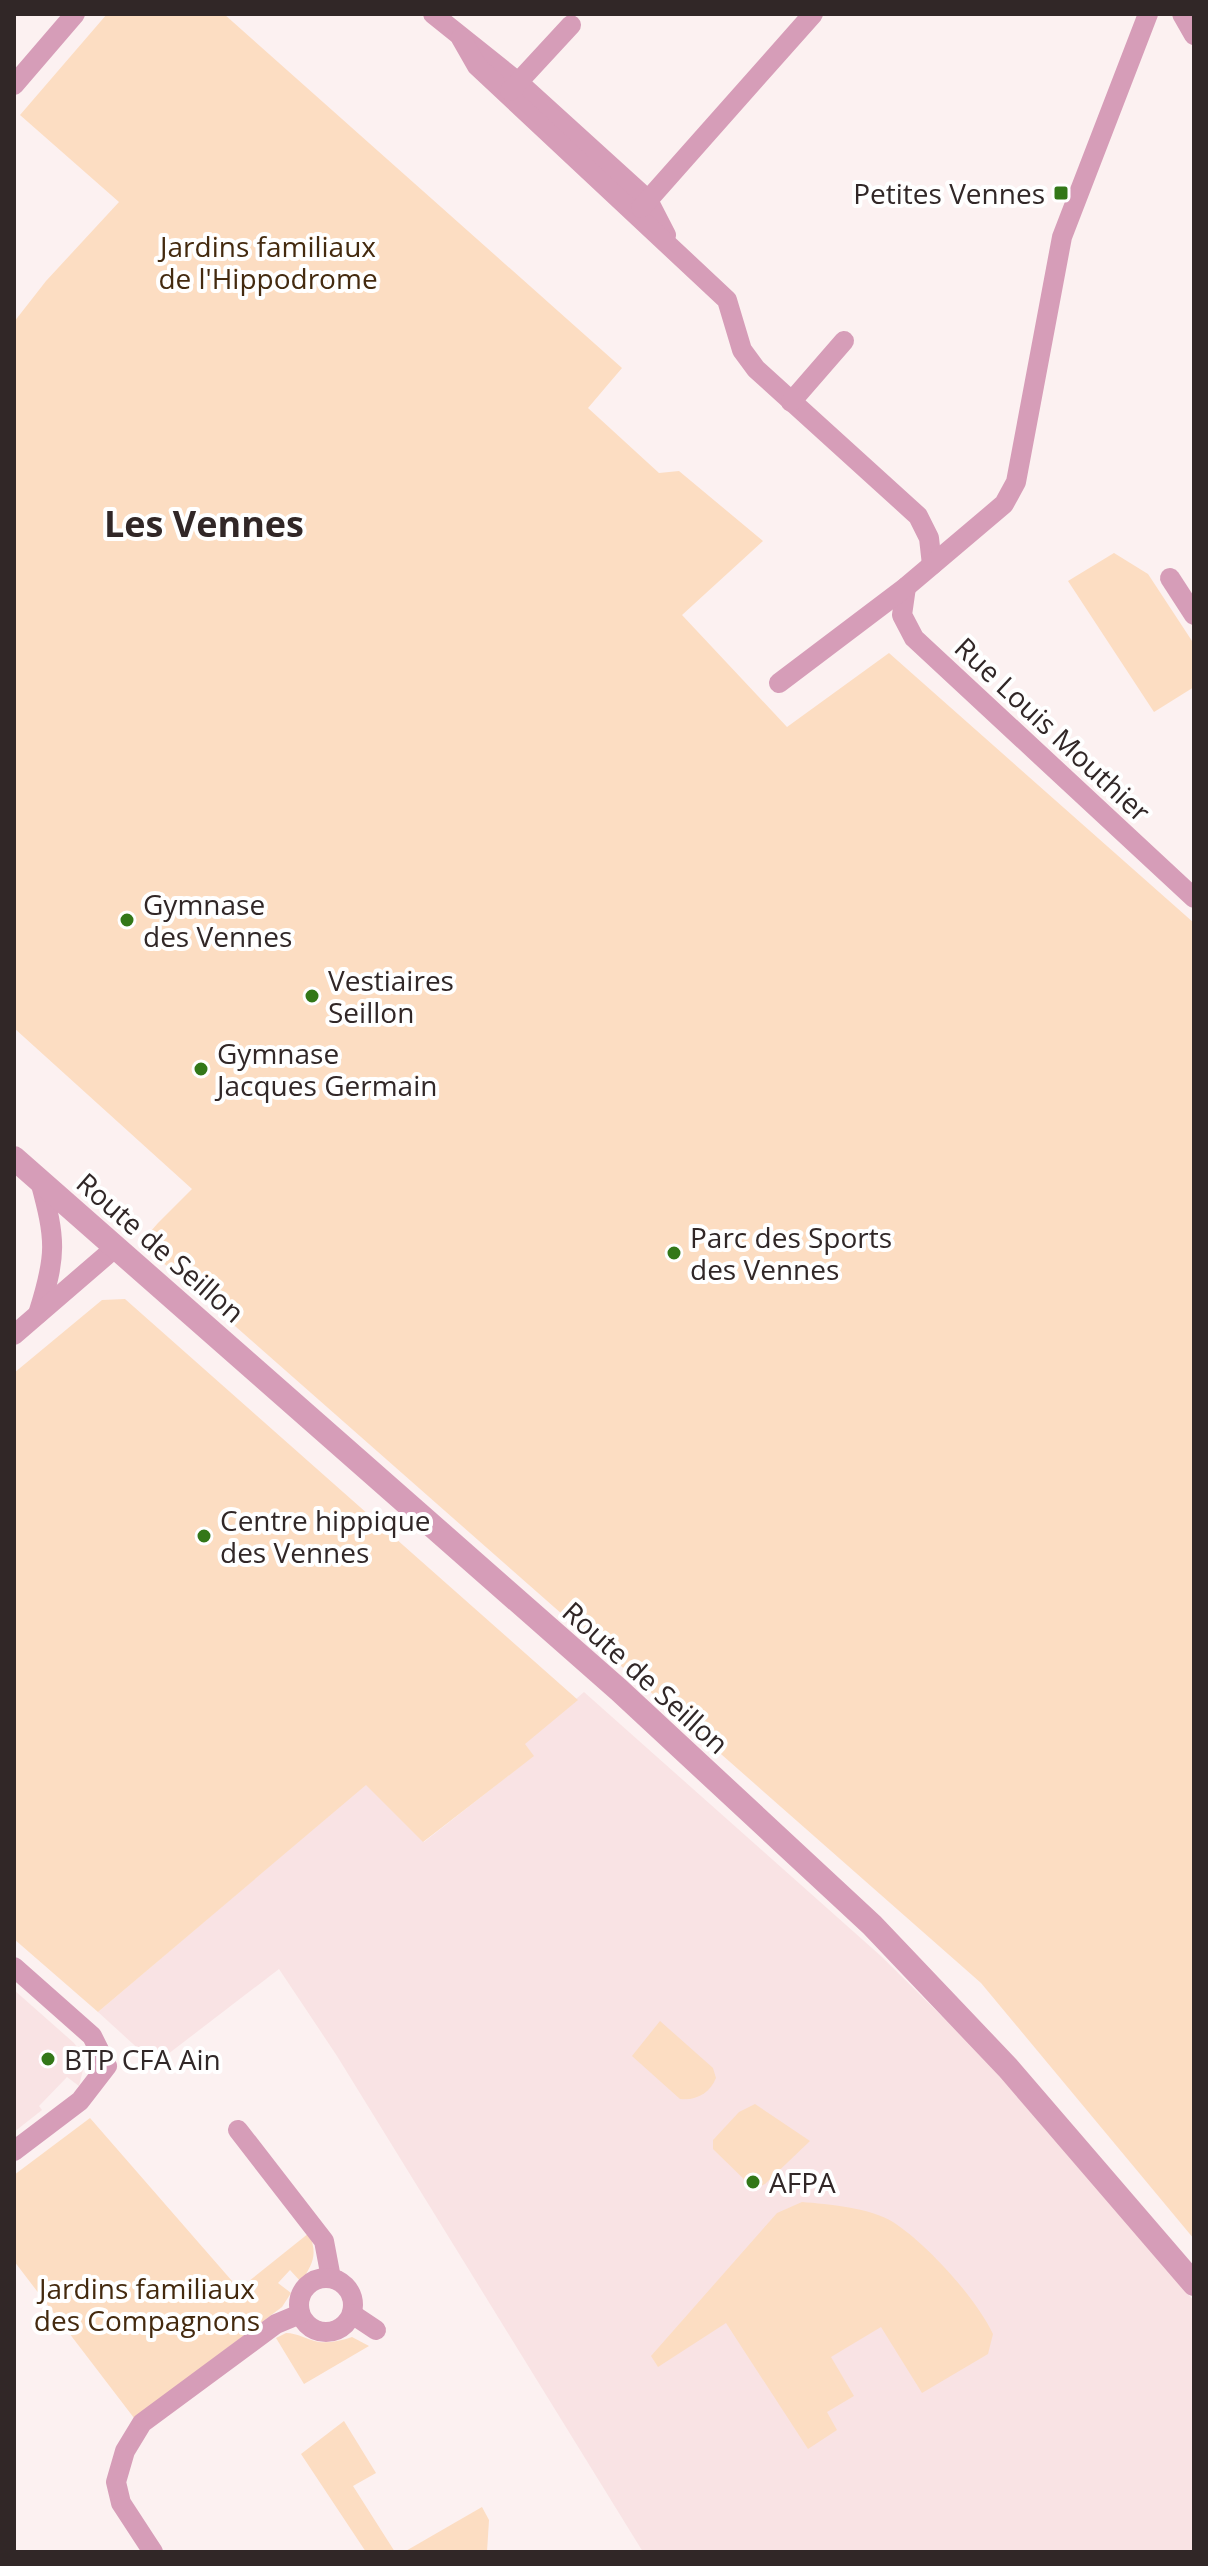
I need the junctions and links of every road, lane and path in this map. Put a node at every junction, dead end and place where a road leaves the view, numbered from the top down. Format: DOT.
graph roads {
  1 [pos="75,14"];
  2 [pos="433,14"];
  3 [pos="813,14"];
  4 [pos="1148,14"];
  5 [pos="1182,14"];
  6 [pos="571,25"];
  7 [pos="1194,35"];
  8 [pos="14,85"];
  9 [pos="513,88"];
  10 [pos="642,207"];
  11 [pos="844,341"];
  12 [pos="791,402"];
  13 [pos="932,565"];
  14 [pos="1170,578"];
  15 [pos="906,587"];
  16 [pos="1194,615"];
  17 [pos="779,683"];
  18 [pos="1194,898"];
  19 [pos="14,1158"];
  20 [pos="40,1181"];
  21 [pos="116,1247"];
  22 [pos="38,1314"];
  23 [pos="14,1335"];
  24 [pos="14,1967"];
  25 [pos="238,2130"];
  26 [pos="14,2151"];
  27 [pos="331,2278"];
  28 [pos="1194,2284"];
  29 [pos="300,2314"];
  30 [pos="352,2314"];
  31 [pos="376,2330"];
  32 [pos="153,2552"];
  1 -- 8 [label="street"];
  2 -- 9 [label="street"];
  3 -- 10 [label="street"];
  4 -- 13 [label="street"];
  5 -- 7 [label="street"];
  6 -- 9 [label="street"];
  9 -- 10 [label="street"];
  10 -- 12 [label="street"];
  11 -- 12 [label="street"];
  12 -- 13 [label="street"];
  13 -- 15 [label="street"];
  14 -- 16 [label="street"];
  15 -- 17 [label="street"];
  15 -- 18 [label="street, Rue Louis Mouthier"];
  19 -- 20 [label="street, Route de Seillon"];
  20 -- 21 [label="street, Route de Seillon"];
  20 -- 22 [label="street"];
  21 -- 22 [label="street"];
  21 -- 28 [label="street, Route de Seillon"];
  22 -- 23 [label="street"];
  24 -- 26 [label="street"];
  25 -- 27 [label="street"];
  27 -- 29 [label="street"];
  27 -- 30 [label="street"];
  29 -- 30 [label="street"];
  29 -- 32 [label="street"];
  30 -- 31 [label="street"];
}
